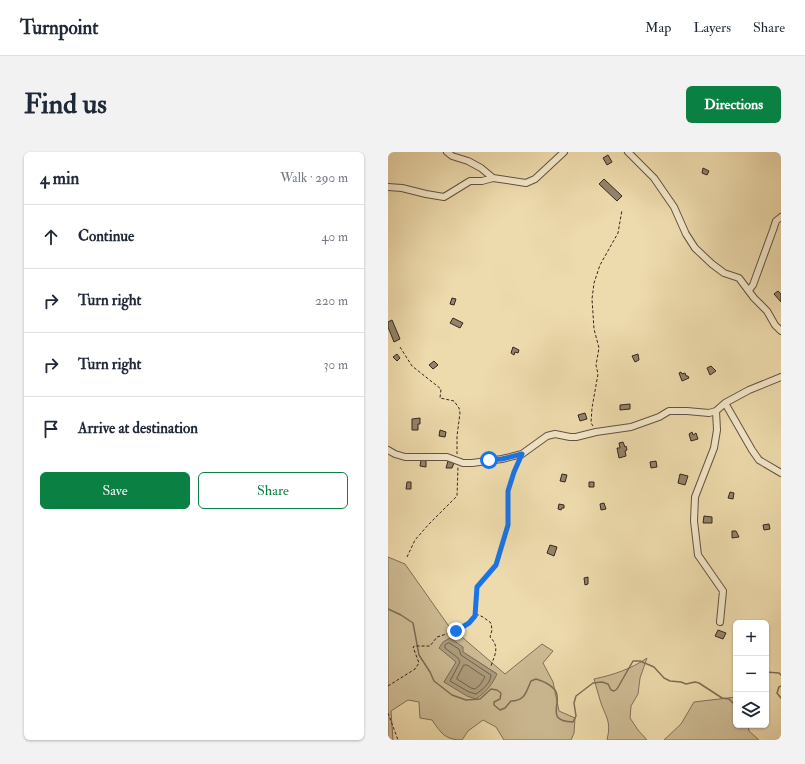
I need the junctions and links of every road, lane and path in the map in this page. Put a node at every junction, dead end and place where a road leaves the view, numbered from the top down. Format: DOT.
graph roads {
  1 [pos="447,152"];
  2 [pos="564,152"];
  3 [pos="628,152"];
  4 [pos="493,178"];
  5 [pos="388,187"];
  6 [pos="622,210"];
  7 [pos="781,217"];
  8 [pos="749,290"];
  9 [pos="781,331"];
  10 [pos="400,347"];
  11 [pos="781,377"];
  12 [pos="725,403"];
  13 [pos="716,411"];
  14 [pos="596,432"];
  15 [pos="388,450"];
  16 [pos="522,454"];
  17 [pos="458,461"];
  18 [pos="781,473"];
  19 [pos="406,557"];
  20 [pos="475,614"];
  21 [pos="720,622"];
  22 [pos="491,666"];
  23 [pos="388,686"];
  24 [pos="388,713"];
  25 [pos="398,740"];
  1 -- 4 [label="street"];
  2 -- 4 [label="street"];
  3 -- 8 [label="street"];
  4 -- 5 [label="street"];
  6 -- 14 [label="path"];
  7 -- 8 [label="street"];
  8 -- 9 [label="street"];
  10 -- 17 [label="path"];
  11 -- 12 [label="street"];
  12 -- 13 [label="street"];
  12 -- 18 [label="street"];
  13 -- 14 [label="street"];
  13 -- 21 [label="street"];
  14 -- 16 [label="street"];
  15 -- 17 [label="street"];
  16 -- 17 [label="street"];
  16 -- 20 [label="path"];
  17 -- 19 [label="path"];
  20 -- 22 [label="path"];
  20 -- 23 [label="path"];
  24 -- 25 [label="path"];
}
